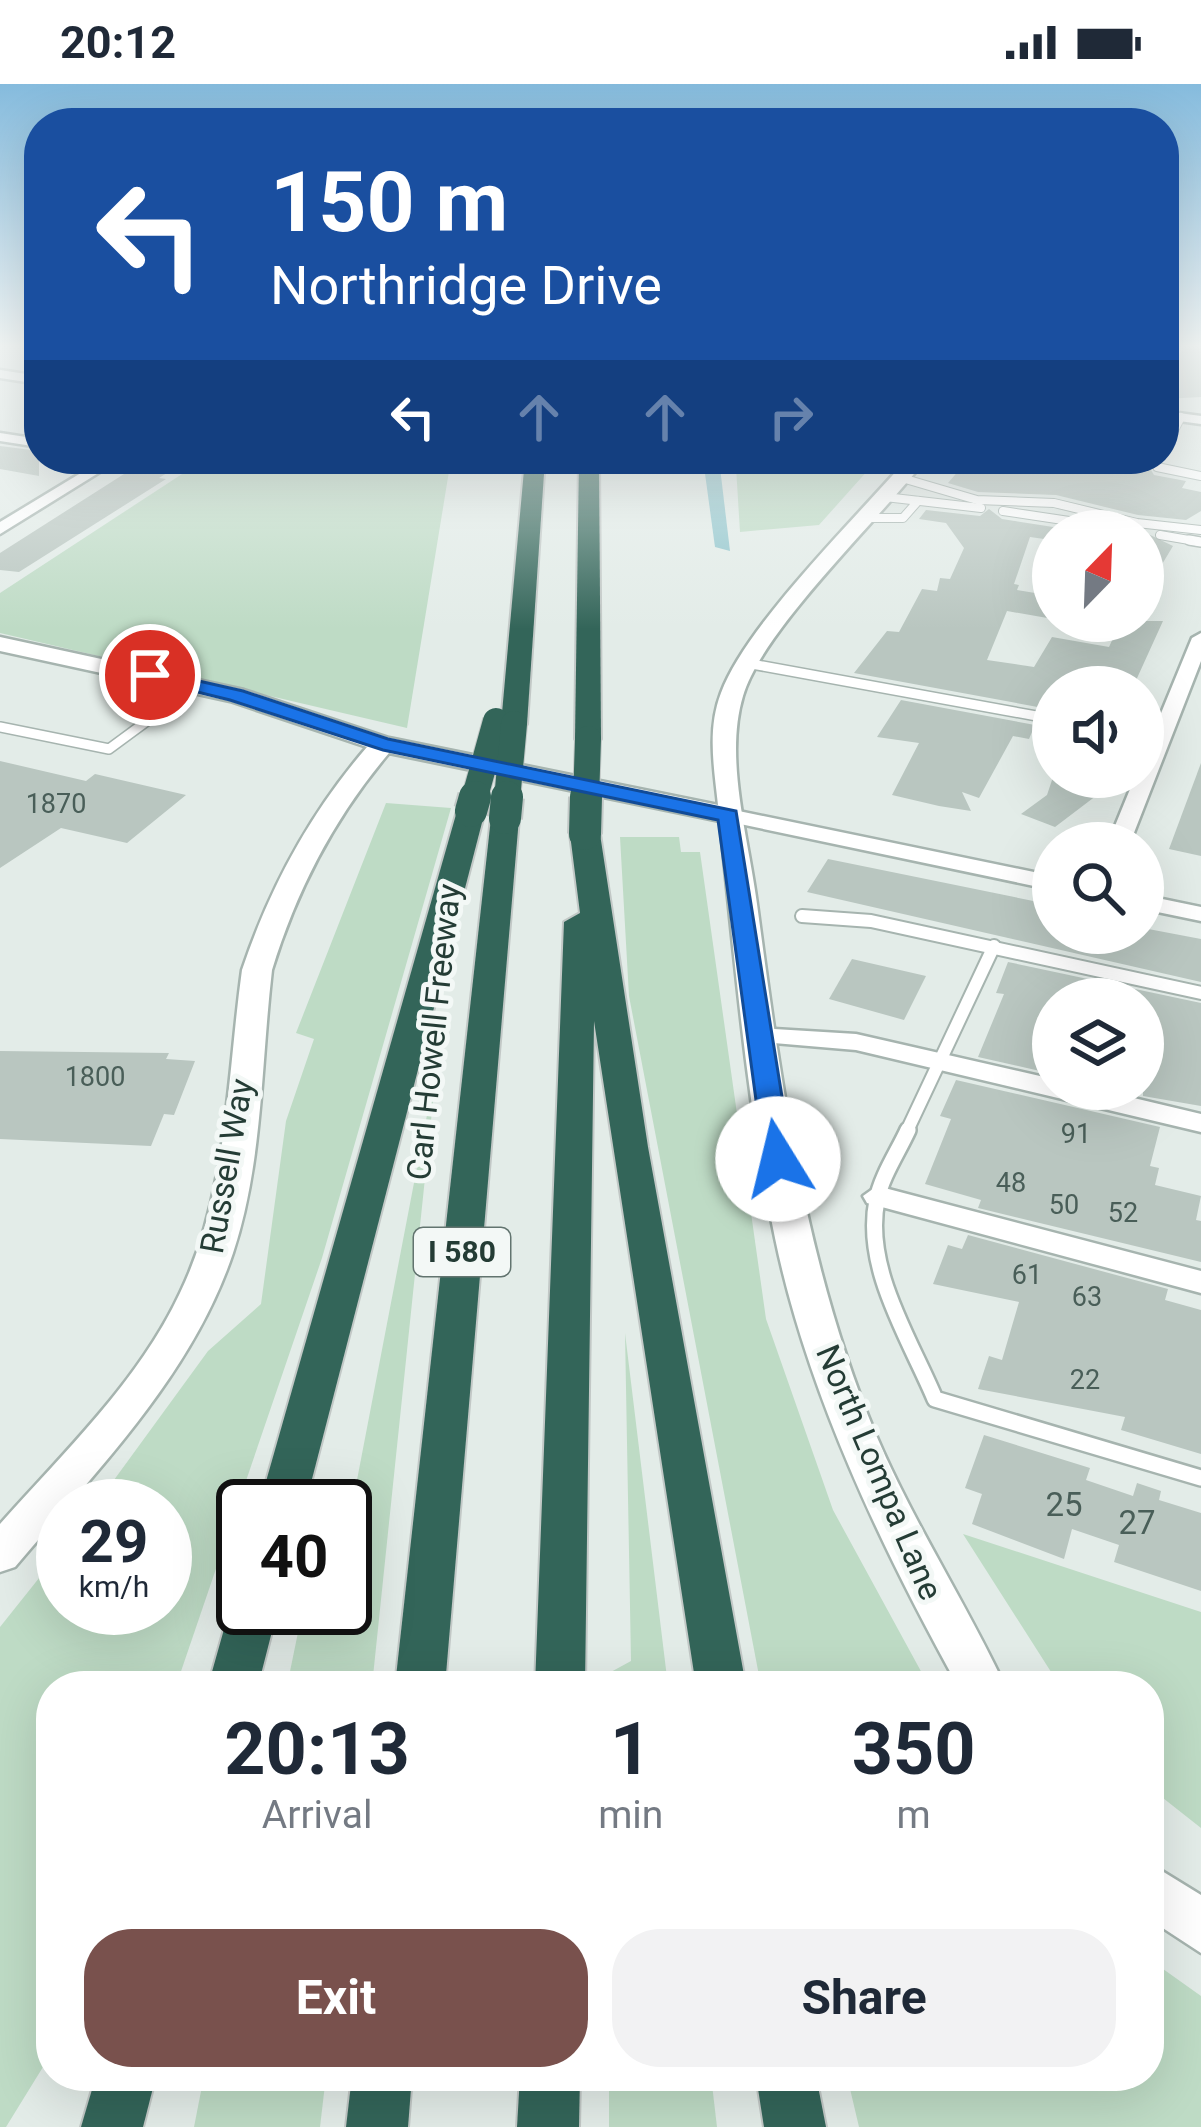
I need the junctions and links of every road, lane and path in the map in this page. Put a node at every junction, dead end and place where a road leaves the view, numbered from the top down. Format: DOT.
graph roads {
  1 [pos="89,474"];
  2 [pos="534,474"];
  3 [pos="589,474"];
  4 [pos="905,474"];
  5 [pos="902,478"];
  6 [pos="885,497"];
  7 [pos="918,501"];
  8 [pos="0,509"];
  9 [pos="25,513"];
  10 [pos="1032,516"];
  11 [pos="869,518"];
  12 [pos="0,529"];
  13 [pos="1201,530"];
  14 [pos="1164,535"];
  15 [pos="1201,542"];
  16 [pos="1201,638"];
  17 [pos="0,644"];
  18 [pos="746,663"];
  19 [pos="196,685"];
  20 [pos="1164,713"];
  21 [pos="1032,715"];
  22 [pos="0,727"];
  23 [pos="383,744"];
  24 [pos="488,814"];
  25 [pos="729,815"];
  26 [pos="585,834"];
  27 [pos="1032,879"];
  28 [pos="1164,906"];
  29 [pos="1201,914"];
  30 [pos="802,916"];
  31 [pos="994,946"];
  32 [pos="1201,993"];
  33 [pos="759,1036"];
  34 [pos="941,1060"];
  35 [pos="1032,1082"];
  36 [pos="1148,1110"];
  37 [pos="1201,1123"];
  38 [pos="877,1196"];
  39 [pos="1201,1282"];
  40 [pos="1201,1478"];
  41 [pos="290,1479"];
  42 [pos="0,1554"];
  43 [pos="247,1635"];
  44 [pos="237,1671"];
  45 [pos="421,1671"];
  46 [pos="560,1671"];
  47 [pos="718,1671"];
  48 [pos="974,1671"];
  49 [pos="1164,1899"];
  50 [pos="1201,1927"];
  51 [pos="122,2091"];
  52 [pos="381,2091"];
  53 [pos="549,2091"];
  54 [pos="789,2091"];
  55 [pos="112,2127"];
  56 [pos="377,2127"];
  57 [pos="548,2127"];
  58 [pos="795,2127"];
  1 -- 9 [label="street"];
  2 -- 24 [label="highway, Carl Howell Freeway / I 580, bridge"];
  3 -- 26 [label="highway, bridge"];
  4 -- 5 [label="street, North Lompa Lane"];
  5 -- 6 [label="street, North Lompa Lane"];
  5 -- 13 [label="lane"];
  6 -- 7 [label="lane"];
  6 -- 11 [label="street, North Lompa Lane"];
  7 -- 10 [label="lane"];
  7 -- 11 [label="lane"];
  8 -- 9 [label="street"];
  9 -- 12 [label="street"];
  11 -- 18 [label="street, North Lompa Lane"];
  14 -- 15 [label="lane"];
  16 -- 20 [label="street"];
  17 -- 19 [label="street"];
  18 -- 21 [label="lane"];
  18 -- 25 [label="street, North Lompa Lane"];
  19 -- 22 [label="lane"];
  19 -- 23 [label="street"];
  23 -- 25 [label="street"];
  23 -- 42 [label="street, Russell Way"];
  24 -- 41 [label="highway"];
  24 -- 45 [label="highway, Carl Howell Freeway / I 580"];
  25 -- 27 [label="street"];
  25 -- 33 [label="street, North Lompa Lane"];
  26 -- 46 [label="highway"];
  26 -- 47 [label="highway"];
  28 -- 29 [label="street"];
  30 -- 31 [label="lane"];
  31 -- 32 [label="lane"];
  31 -- 34 [label="lane"];
  33 -- 34 [label="street"];
  33 -- 48 [label="street, North Lompa Lane"];
  34 -- 35 [label="street"];
  34 -- 38 [label="lane"];
  36 -- 37 [label="street"];
  38 -- 39 [label="street"];
  38 -- 40 [label="lane"];
  43 -- 44 [label="highway"];
  49 -- 50 [label="street"];
  51 -- 55 [label="highway"];
  52 -- 56 [label="highway"];
  53 -- 57 [label="highway"];
  54 -- 58 [label="highway"];
}
